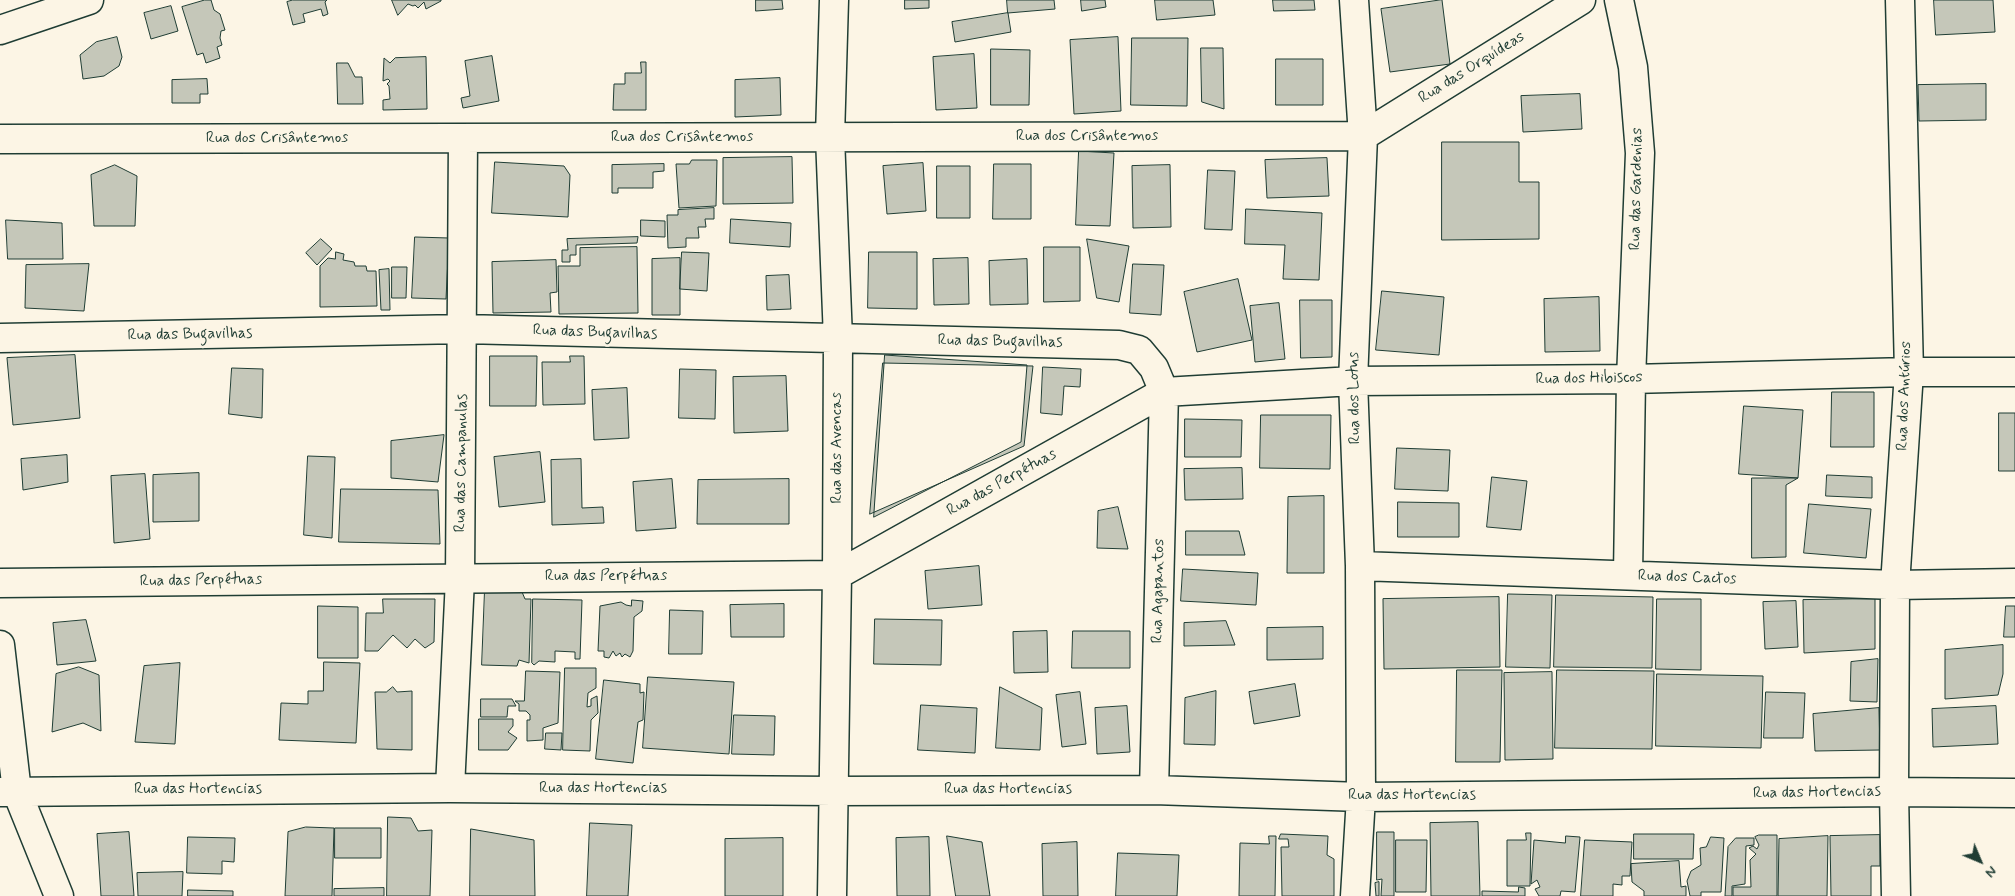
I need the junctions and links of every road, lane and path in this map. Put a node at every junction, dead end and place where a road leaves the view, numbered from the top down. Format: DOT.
graph roads {
  1 [pos="89,0"];
  2 [pos="834,0"];
  3 [pos="1354,0"];
  4 [pos="1581,0"];
  5 [pos="1619,0"];
  6 [pos="1900,0"];
  7 [pos="0,30"];
  8 [pos="1363,136"];
  9 [pos="830,137"];
  10 [pos="463,138"];
  11 [pos="0,139"];
  12 [pos="463,329"];
  13 [pos="0,338"];
  14 [pos="838,339"];
  15 [pos="1909,372"];
  16 [pos="2015,372"];
  17 [pos="1630,379"];
  18 [pos="1353,381"];
  19 [pos="1164,392"];
  20 [pos="1360,566"];
  21 [pos="1628,575"];
  22 [pos="837,576"];
  23 [pos="460,579"];
  24 [pos="0,583"];
  25 [pos="2015,583"];
  26 [pos="1895,585"];
  27 [pos="0,645"];
  28 [pos="450,788"];
  29 [pos="1154,790"];
  30 [pos="833,791"];
  31 [pos="8,792"];
  32 [pos="1894,792"];
  33 [pos="2015,793"];
  34 [pos="1361,797"];
  35 [pos="59,896"];
  36 [pos="832,896"];
  37 [pos="1355,896"];
  38 [pos="1896,896"];
  1 -- 7 [label="street"];
  2 -- 9 [label="street, Rua das Avencas"];
  3 -- 8 [label="street, Rua dos Lotus"];
  4 -- 8 [label="street, Rua das Orquídeas"];
  5 -- 17 [label="street, Rua das Gardenias"];
  6 -- 15 [label="street, Rua dos Antúrios"];
  8 -- 9 [label="street, Rua dos Crisântemos"];
  8 -- 18 [label="street, Rua dos Lotus"];
  9 -- 10 [label="street, Rua dos Crisântemos"];
  9 -- 14 [label="street, Rua das Avencas"];
  10 -- 11 [label="street, Rua dos Crisântemos"];
  10 -- 12 [label="street, Rua das Campanulas"];
  12 -- 13 [label="street, Rua das Bugavilhas"];
  12 -- 14 [label="street, Rua das Bugavilhas"];
  12 -- 23 [label="street, Rua das Campanulas"];
  14 -- 19 [label="street, Rua das Bugavilhas"];
  14 -- 22 [label="street, Rua das Avencas"];
  15 -- 16 [label="street, Rua dos Hibiscos"];
  15 -- 17 [label="street, Rua dos Hibiscos"];
  15 -- 26 [label="street, Rua dos Antúrios"];
  17 -- 18 [label="street, Rua dos Hibiscos"];
  17 -- 21 [label="street, Rua das Gardenias"];
  18 -- 19 [label="street, Rua dos Hibiscos"];
  18 -- 20 [label="street, Rua dos Lotus"];
  19 -- 22 [label="street, Rua das Perpétuas"];
  19 -- 29 [label="street, Rua Agapantos"];
  20 -- 21 [label="street, Rua dos Cactos"];
  20 -- 34 [label="street, Rua dos Lotus"];
  21 -- 26 [label="street, Rua dos Cactos"];
  22 -- 23 [label="street, Rua das Perpétuas"];
  22 -- 30 [label="street, Rua das Avencas"];
  23 -- 24 [label="street, Rua das Perpétuas"];
  23 -- 28 [label="street, Rua das Campanulas"];
  25 -- 26 [label="street, Rua dos Cactos"];
  26 -- 32 [label="street, Rua dos Antúrios"];
  27 -- 31 [label="street"];
  28 -- 30 [label="street, Rua das Hortencias"];
  28 -- 31 [label="street, Rua das Hortencias"];
  29 -- 30 [label="street, Rua das Hortencias"];
  29 -- 34 [label="street, Rua das Hortencias"];
  30 -- 36 [label="street, Rua das Avencas"];
  31 -- 35 [label="street"];
  32 -- 33 [label="street, Rua das Hortencias"];
  32 -- 34 [label="street, Rua das Hortencias"];
  32 -- 38 [label="street, Rua dos Antúrios"];
  34 -- 37 [label="street, Rua dos Lotus"];
}
